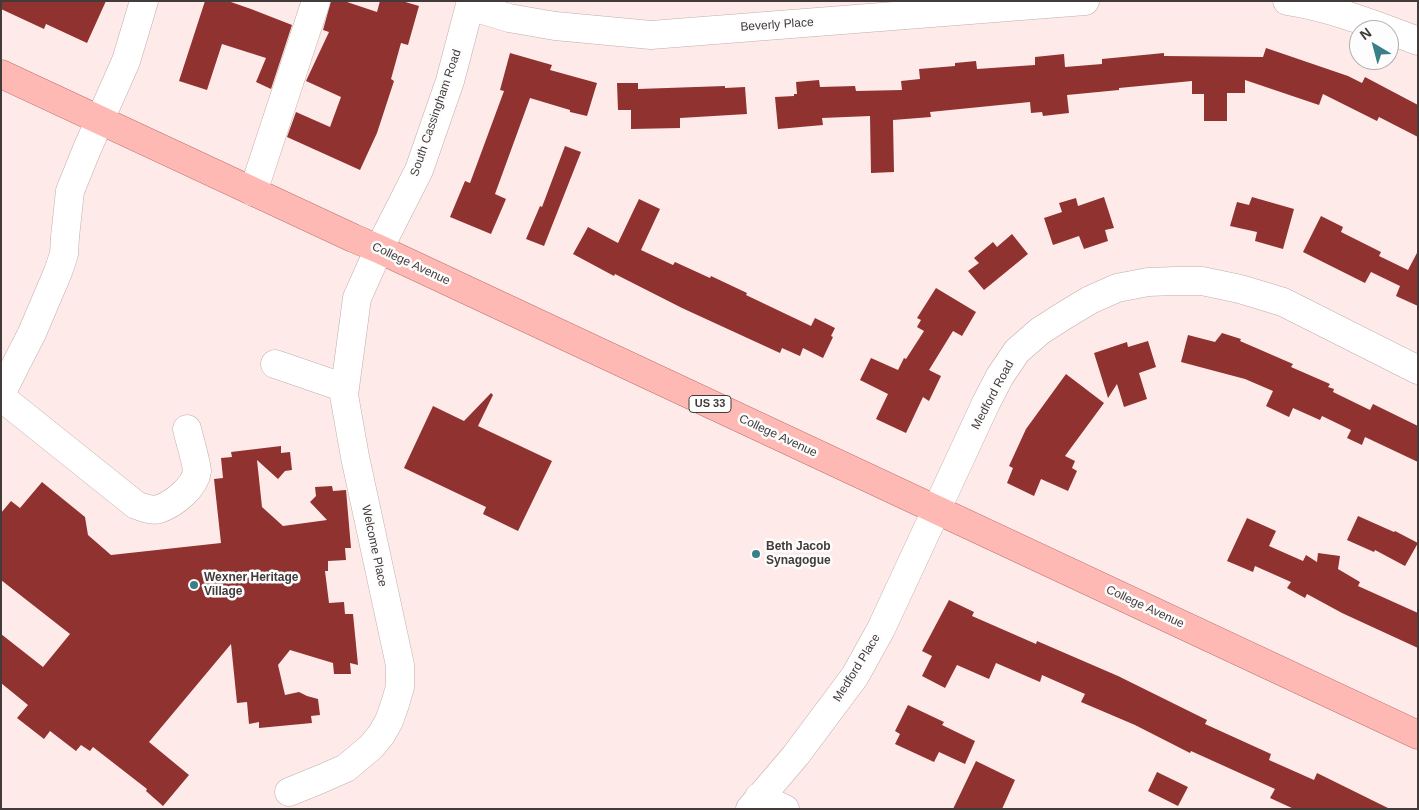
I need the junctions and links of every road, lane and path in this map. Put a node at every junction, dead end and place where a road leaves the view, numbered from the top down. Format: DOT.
graph roads {
  1 [pos="144,1"];
  2 [pos="316,1"];
  3 [pos="1085,1"];
  4 [pos="1288,1"];
  5 [pos="471,4"];
  6 [pos="1418,41"];
  7 [pos="1,74"];
  8 [pos="100,121"];
  9 [pos="253,192"];
  10 [pos="379,249"];
  11 [pos="10,354"];
  12 [pos="275,364"];
  13 [pos="1418,370"];
  14 [pos="345,388"];
  15 [pos="1,396"];
  16 [pos="186,429"];
  17 [pos="937,510"];
  18 [pos="1418,734"];
  19 [pos="289,792"];
  20 [pos="754,803"];
  21 [pos="785,809"];
  1 -- 8 [label="street"];
  2 -- 9 [label="street"];
  3 -- 5 [label="street, Beverly Place"];
  4 -- 6 [label="street"];
  5 -- 10 [label="street, South Cassingham Road"];
  7 -- 8 [label="main road, College Avenue / US 33"];
  8 -- 9 [label="main road, College Avenue / US 33"];
  8 -- 11 [label="street"];
  9 -- 10 [label="main road, College Avenue / US 33"];
  10 -- 14 [label="street, Welcome Place"];
  10 -- 17 [label="main road, College Avenue / US 33"];
  11 -- 15 [label="street"];
  12 -- 14 [label="street"];
  13 -- 17 [label="street, Medford Road"];
  14 -- 19 [label="street, Welcome Place"];
  15 -- 16 [label="street"];
  17 -- 18 [label="main road, College Avenue / US 33"];
  17 -- 20 [label="street, Medford Place"];
  20 -- 21 [label="street"];
}
